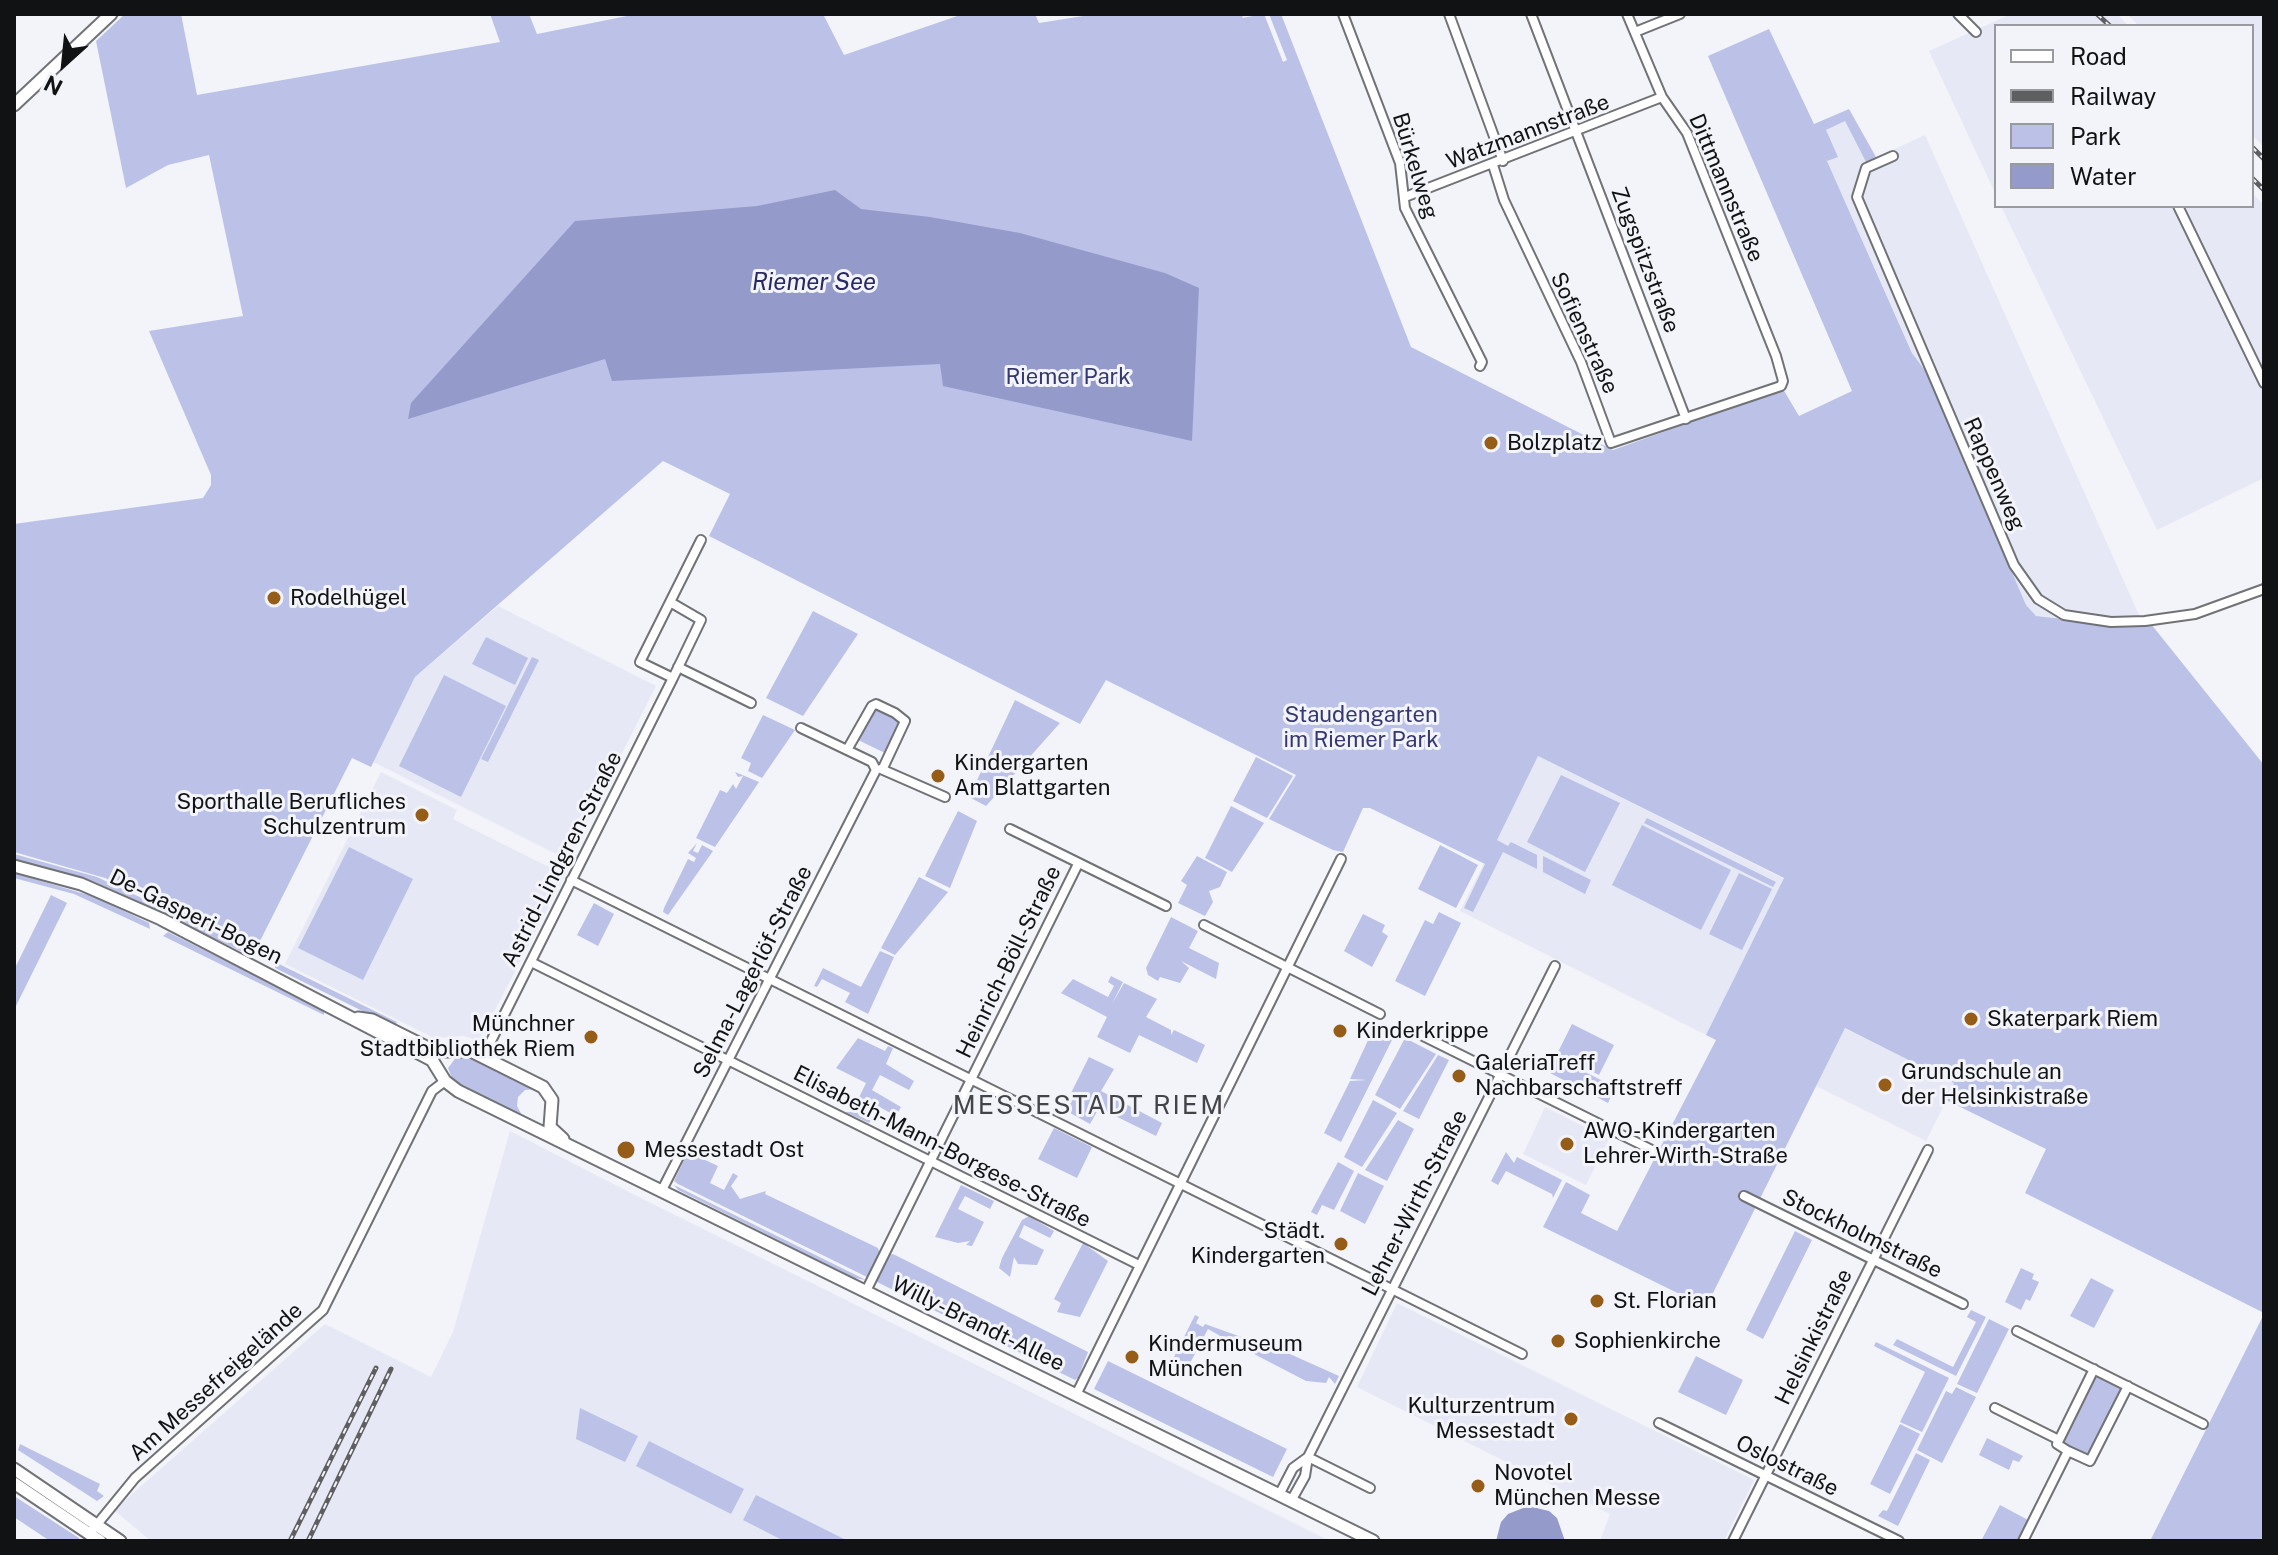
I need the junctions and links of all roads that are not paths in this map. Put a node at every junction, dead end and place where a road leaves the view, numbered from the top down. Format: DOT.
graph roads {
  1 [pos="111,14"];
  2 [pos="1343,14"];
  3 [pos="1449,14"];
  4 [pos="1531,14"];
  5 [pos="1627,14"];
  6 [pos="1680,14"];
  7 [pos="1958,14"];
  8 [pos="1635,32"];
  9 [pos="1976,32"];
  10 [pos="1662,97"];
  11 [pos="14,105"];
  12 [pos="1576,133"];
  13 [pos="1893,156"];
  14 [pos="1503,161"];
  15 [pos="1493,165"];
  16 [pos="1405,197"];
  17 [pos="2179,208"];
  18 [pos="1480,366"];
  19 [pos="2264,383"];
  20 [pos="1686,419"];
  21 [pos="701,540"];
  22 [pos="2264,589"];
  23 [pos="670,602"];
  24 [pos="678,667"];
  25 [pos="673,678"];
  26 [pos="751,703"];
  27 [pos="801,728"];
  28 [pos="847,750"];
  29 [pos="879,769"];
  30 [pos="945,797"];
  31 [pos="1010,829"];
  32 [pos="1341,859"];
  33 [pos="1078,864"];
  34 [pos="14,866"];
  35 [pos="571,880"];
  36 [pos="1166,906"];
  37 [pos="1204,925"];
  38 [pos="531,962"];
  39 [pos="1555,966"];
  40 [pos="1286,968"];
  41 [pos="770,978"];
  42 [pos="1380,1014"];
  43 [pos="356,1018"];
  44 [pos="1421,1035"];
  45 [pos="453,1052"];
  46 [pos="483,1057"];
  47 [pos="729,1060"];
  48 [pos="1500,1074"];
  49 [pos="443,1076"];
  50 [pos="971,1079"];
  51 [pos="548,1117"];
  52 [pos="527,1126"];
  53 [pos="566,1142"];
  54 [pos="1928,1150"];
  55 [pos="1666,1157"];
  56 [pos="931,1160"];
  57 [pos="1180,1182"];
  58 [pos="662,1190"];
  59 [pos="1744,1196"];
  60 [pos="1873,1259"];
  61 [pos="1139,1265"];
  62 [pos="1392,1289"];
  63 [pos="866,1291"];
  64 [pos="1963,1304"];
  65 [pos="2017,1331"];
  66 [pos="1522,1354"];
  67 [pos="2094,1369"];
  68 [pos="2128,1386"];
  69 [pos="1076,1395"];
  70 [pos="1995,1408"];
  71 [pos="1659,1423"];
  72 [pos="2203,1424"];
  73 [pos="2059,1440"];
  74 [pos="2068,1451"];
  75 [pos="1308,1457"];
  76 [pos="14,1469"];
  77 [pos="1766,1475"];
  78 [pos="14,1483"];
  79 [pos="1370,1488"];
  80 [pos="1285,1498"];
  81 [pos="95,1532"];
  82 [pos="120,1541"];
  83 [pos="1373,1541"];
  84 [pos="1733,1541"];
  85 [pos="1899,1541"];
  86 [pos="2023,1541"];
  1 -- 11 [label="main road"];
  2 -- 16 [label="street, Bürkelweg"];
  3 -- 14 [label="street"];
  4 -- 12 [label="street, Zugspitzstraße"];
  5 -- 8 [label="street, Dittmannstraße"];
  6 -- 8 [label="street"];
  7 -- 9 [label="street"];
  8 -- 10 [label="street, Dittmannstraße"];
  10 -- 12 [label="street, Watzmannstraße"];
  10 -- 20 [label="street, Dittmannstraße"];
  12 -- 14 [label="street, Watzmannstraße"];
  12 -- 20 [label="street, Zugspitzstraße"];
  13 -- 22 [label="street, Rappenweg"];
  14 -- 15 [label="street, Watzmannstraße"];
  15 -- 16 [label="street, Watzmannstraße"];
  15 -- 20 [label="street, Sofienstraße"];
  16 -- 18 [label="street, Bürkelweg"];
  17 -- 19 [label="street"];
  21 -- 23 [label="street"];
  23 -- 24 [label="street, Astrid-Lindgren-Straße"];
  23 -- 25 [label="street"];
  24 -- 25 [label="street, Astrid-Lindgren-Straße"];
  24 -- 26 [label="street"];
  25 -- 35 [label="street, Astrid-Lindgren-Straße"];
  27 -- 28 [label="street"];
  28 -- 29 [label="street"];
  28 -- 29 [label="street, Selma-Lagerlöf-Straße"];
  29 -- 30 [label="street"];
  29 -- 41 [label="street, Selma-Lagerlöf-Straße"];
  31 -- 33 [label="street"];
  32 -- 40 [label="street"];
  33 -- 36 [label="street"];
  33 -- 50 [label="street, Heinrich-Böll-Straße"];
  34 -- 43 [label="main road, De-Gasperi-Bogen"];
  35 -- 38 [label="street, Astrid-Lindgren-Straße"];
  35 -- 41 [label="street"];
  37 -- 40 [label="street"];
  38 -- 46 [label="street, Astrid-Lindgren-Straße"];
  38 -- 47 [label="street, Elisabeth-Mann-Borgese-Straße"];
  39 -- 48 [label="street, Lehrer-Wirth-Straße"];
  40 -- 42 [label="street"];
  40 -- 57 [label="street"];
  41 -- 47 [label="street, Selma-Lagerlöf-Straße"];
  41 -- 50 [label="street"];
  43 -- 45 [label="main road, De-Gasperi-Bogen"];
  43 -- 49 [label="main road, De-Gasperi-Bogen"];
  44 -- 48 [label="street"];
  45 -- 46 [label="main road, Willy-Brandt-Allee"];
  45 -- 49 [label="main road"];
  46 -- 51 [label="main road, Willy-Brandt-Allee"];
  47 -- 56 [label="street, Elisabeth-Mann-Borgese-Straße"];
  47 -- 58 [label="street, Selma-Lagerlöf-Straße"];
  48 -- 55 [label="street"];
  48 -- 62 [label="street, Lehrer-Wirth-Straße"];
  49 -- 52 [label="main road, Willy-Brandt-Allee"];
  49 -- 81 [label="street, Am Messefreigelände"];
  50 -- 56 [label="street, Heinrich-Böll-Straße"];
  50 -- 57 [label="street"];
  51 -- 52 [label="main road"];
  51 -- 53 [label="main road, Willy-Brandt-Allee"];
  52 -- 53 [label="main road, Willy-Brandt-Allee"];
  53 -- 58 [label="main road, Willy-Brandt-Allee"];
  54 -- 60 [label="street, Helsinkistraße"];
  56 -- 61 [label="street, Elisabeth-Mann-Borgese-Straße"];
  56 -- 63 [label="street, Heinrich-Böll-Straße"];
  57 -- 61 [label="street"];
  57 -- 62 [label="street"];
  58 -- 63 [label="main road, Willy-Brandt-Allee"];
  59 -- 60 [label="street, Stockholmstraße"];
  60 -- 64 [label="street, Stockholmstraße"];
  60 -- 77 [label="street, Helsinkistraße"];
  61 -- 69 [label="street"];
  62 -- 66 [label="street"];
  62 -- 75 [label="street, Lehrer-Wirth-Straße"];
  63 -- 69 [label="main road, Willy-Brandt-Allee"];
  65 -- 67 [label="street"];
  67 -- 68 [label="street"];
  67 -- 73 [label="street"];
  68 -- 72 [label="street"];
  68 -- 74 [label="street"];
  69 -- 80 [label="main road, Willy-Brandt-Allee"];
  70 -- 73 [label="street"];
  71 -- 77 [label="street, Oslostraße"];
  73 -- 74 [label="street"];
  74 -- 86 [label="street"];
  75 -- 79 [label="street"];
  75 -- 80 [label="street, Lehrer-Wirth-Straße"];
  75 -- 80 [label="street, Lehrer-Wirth-Straße"];
  76 -- 81 [label="main road"];
  77 -- 84 [label="street, Helsinkistraße"];
  77 -- 85 [label="street, Oslostraße"];
  78 -- 81 [label="main road"];
  80 -- 83 [label="main road, Willy-Brandt-Allee"];
  81 -- 82 [label="main road"];
}
